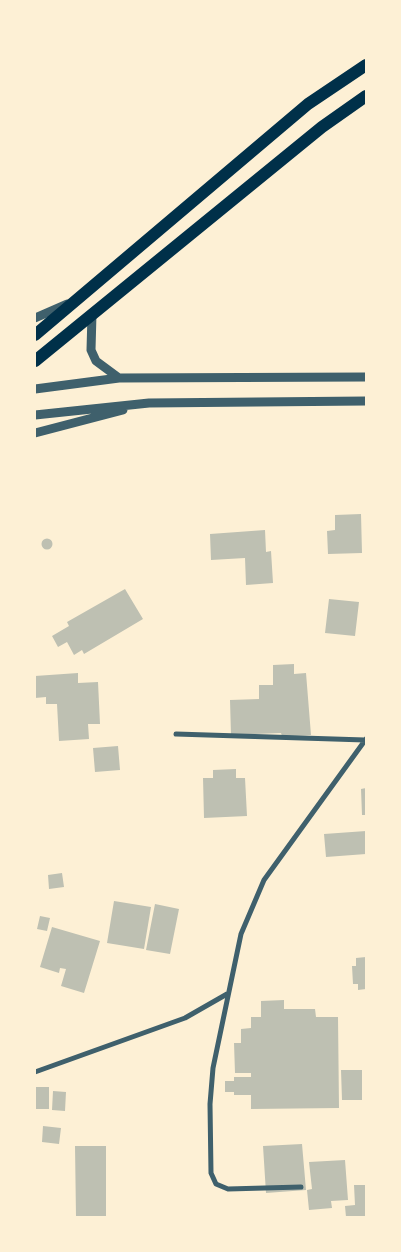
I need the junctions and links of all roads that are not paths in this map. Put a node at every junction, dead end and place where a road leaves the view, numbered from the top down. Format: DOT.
graph roads {
  1 [pos="366,64"];
  2 [pos="366,96"];
  3 [pos="70,303"];
  4 [pos="92,314"];
  5 [pos="35,318"];
  6 [pos="35,335"];
  7 [pos="35,360"];
  8 [pos="366,377"];
  9 [pos="119,378"];
  10 [pos="35,389"];
  11 [pos="366,401"];
  12 [pos="150,403"];
  13 [pos="35,415"];
  14 [pos="35,433"];
  15 [pos="176,734"];
  16 [pos="366,740"];
  17 [pos="227,994"];
  18 [pos="35,1072"];
  19 [pos="301,1187"];
  1 -- 3 [label="main road"];
  2 -- 4 [label="main road"];
  3 -- 5 [label="street"];
  3 -- 6 [label="main road"];
  4 -- 7 [label="main road"];
  4 -- 9 [label="street"];
  8 -- 9 [label="street"];
  9 -- 10 [label="street"];
  11 -- 12 [label="street"];
  12 -- 13 [label="street"];
  12 -- 14 [label="street"];
  15 -- 16 [label="street"];
  16 -- 17 [label="street"];
  17 -- 18 [label="street"];
  17 -- 19 [label="street"];
}
